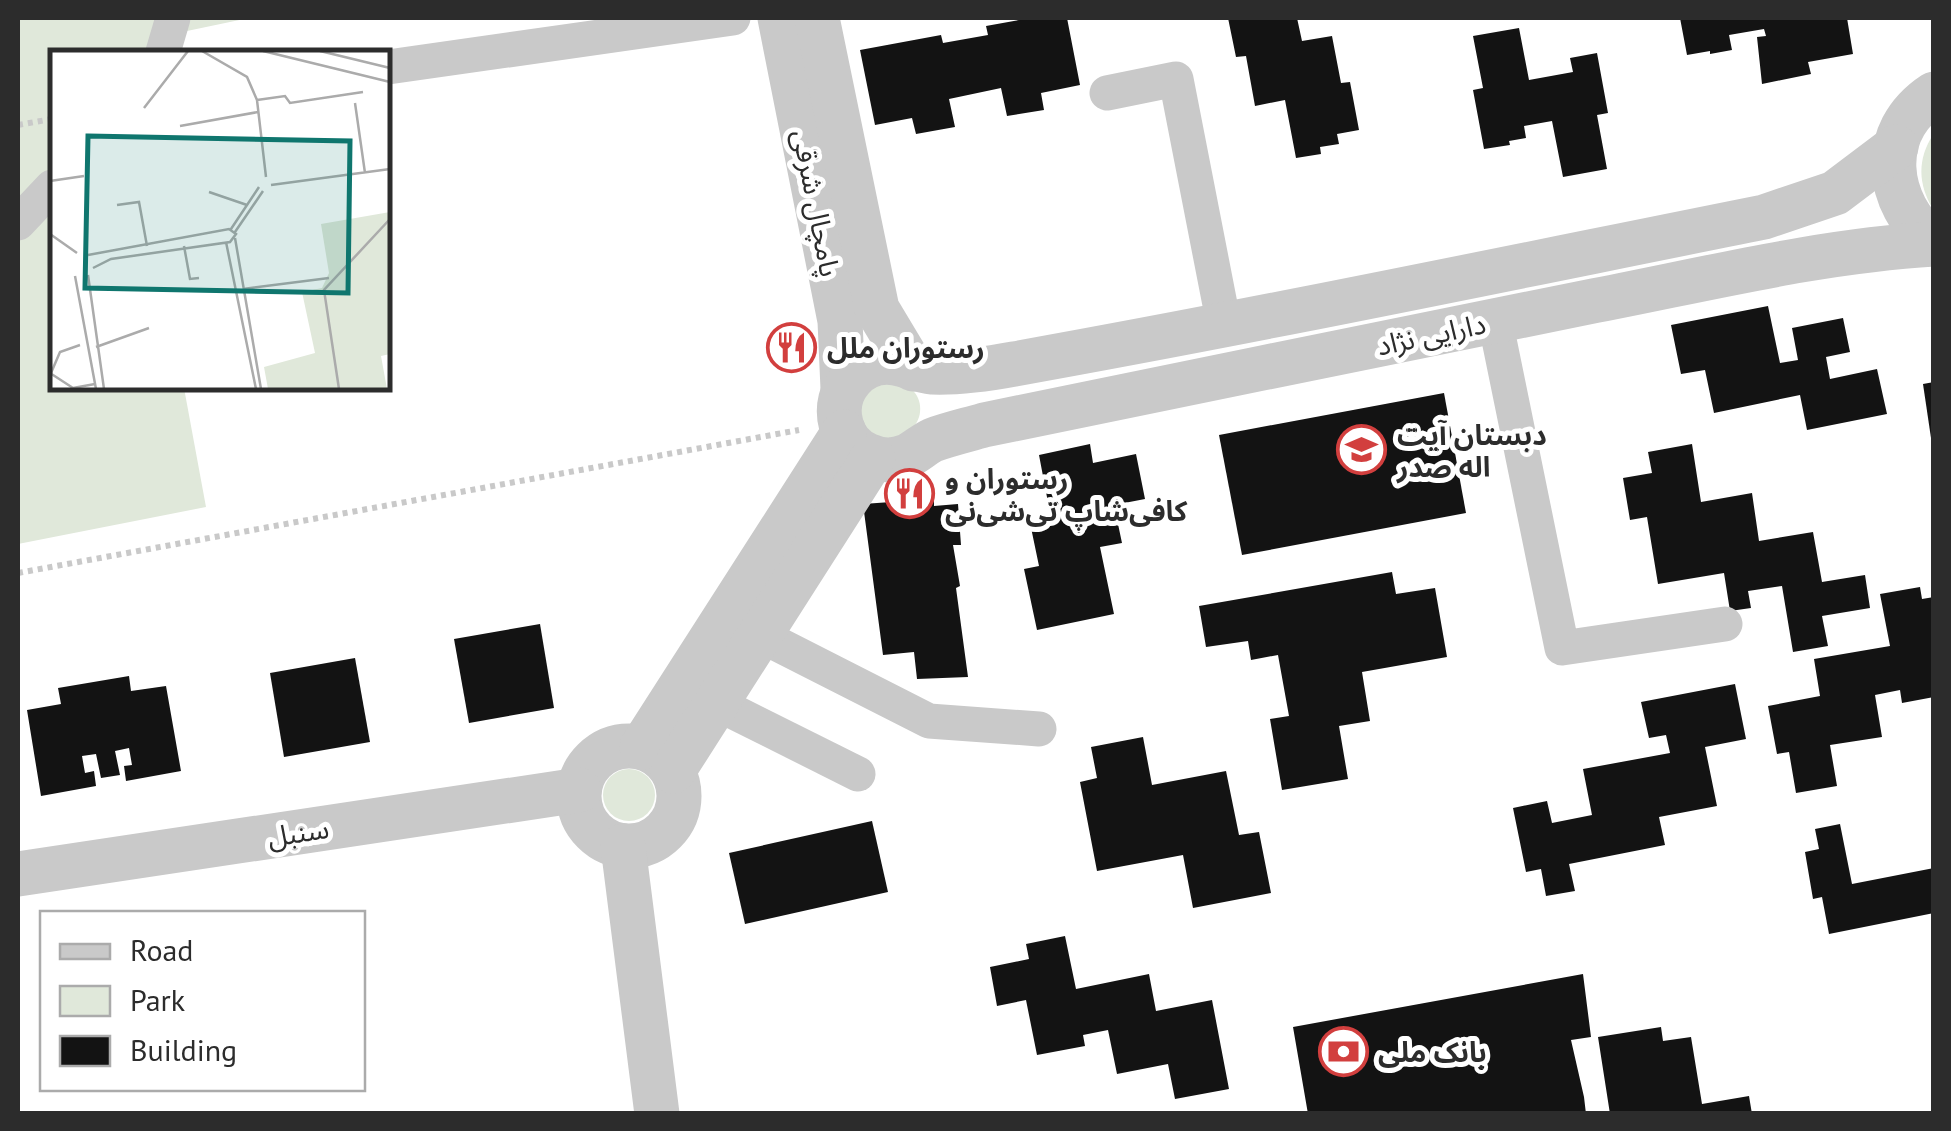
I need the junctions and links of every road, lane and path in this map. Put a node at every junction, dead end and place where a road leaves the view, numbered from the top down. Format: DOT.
graph roads {
  1 [pos="173,18"];
  2 [pos="734,18"];
  3 [pos="780,18"];
  4 [pos="818,18"];
  5 [pos="164,50"];
  6 [pos="390,68"];
  7 [pos="1932,89"];
  8 [pos="1107,93"];
  9 [pos="50,119"];
  10 [pos="18,124"];
  11 [pos="1896,148"];
  12 [pos="50,190"];
  13 [pos="18,223"];
  14 [pos="1934,244"];
  15 [pos="1495,320"];
  16 [pos="1224,325"];
  17 [pos="921,370"];
  18 [pos="850,425"];
  19 [pos="18,573"];
  20 [pos="1725,624"];
  21 [pos="760,634"];
  22 [pos="716,703"];
  23 [pos="1039,730"];
  24 [pos="658,759"];
  25 [pos="858,774"];
  26 [pos="579,790"];
  27 [pos="622,846"];
  28 [pos="18,874"];
  29 [pos="657,1114"];
  1 -- 5 [label="street"];
  2 -- 6 [label="street"];
  3 -- 18 [label="street, پامچال شرقی"];
  4 -- 17 [label="street, پامچال شرقی"];
  7 -- 11 [label="street"];
  8 -- 16 [label="street"];
  9 -- 10 [label="path"];
  11 -- 14 [label="street"];
  11 -- 16 [label="street, دارایی نژاد"];
  12 -- 13 [label="street"];
  14 -- 15 [label="street, دارایی نژاد"];
  15 -- 18 [label="street, دارایی نژاد"];
  15 -- 20 [label="street"];
  16 -- 17 [label="street, دارایی نژاد"];
  17 -- 18 [label="street, دارایی نژاد"];
  18 -- 19 [label="path"];
  18 -- 21 [label="street"];
  18 -- 24 [label="street"];
  21 -- 22 [label="street"];
  21 -- 23 [label="street"];
  22 -- 24 [label="street"];
  22 -- 25 [label="street"];
  24 -- 26 [label="street"];
  24 -- 27 [label="street"];
  26 -- 27 [label="street"];
  26 -- 28 [label="street, سنبل"];
  27 -- 29 [label="street"];
}
